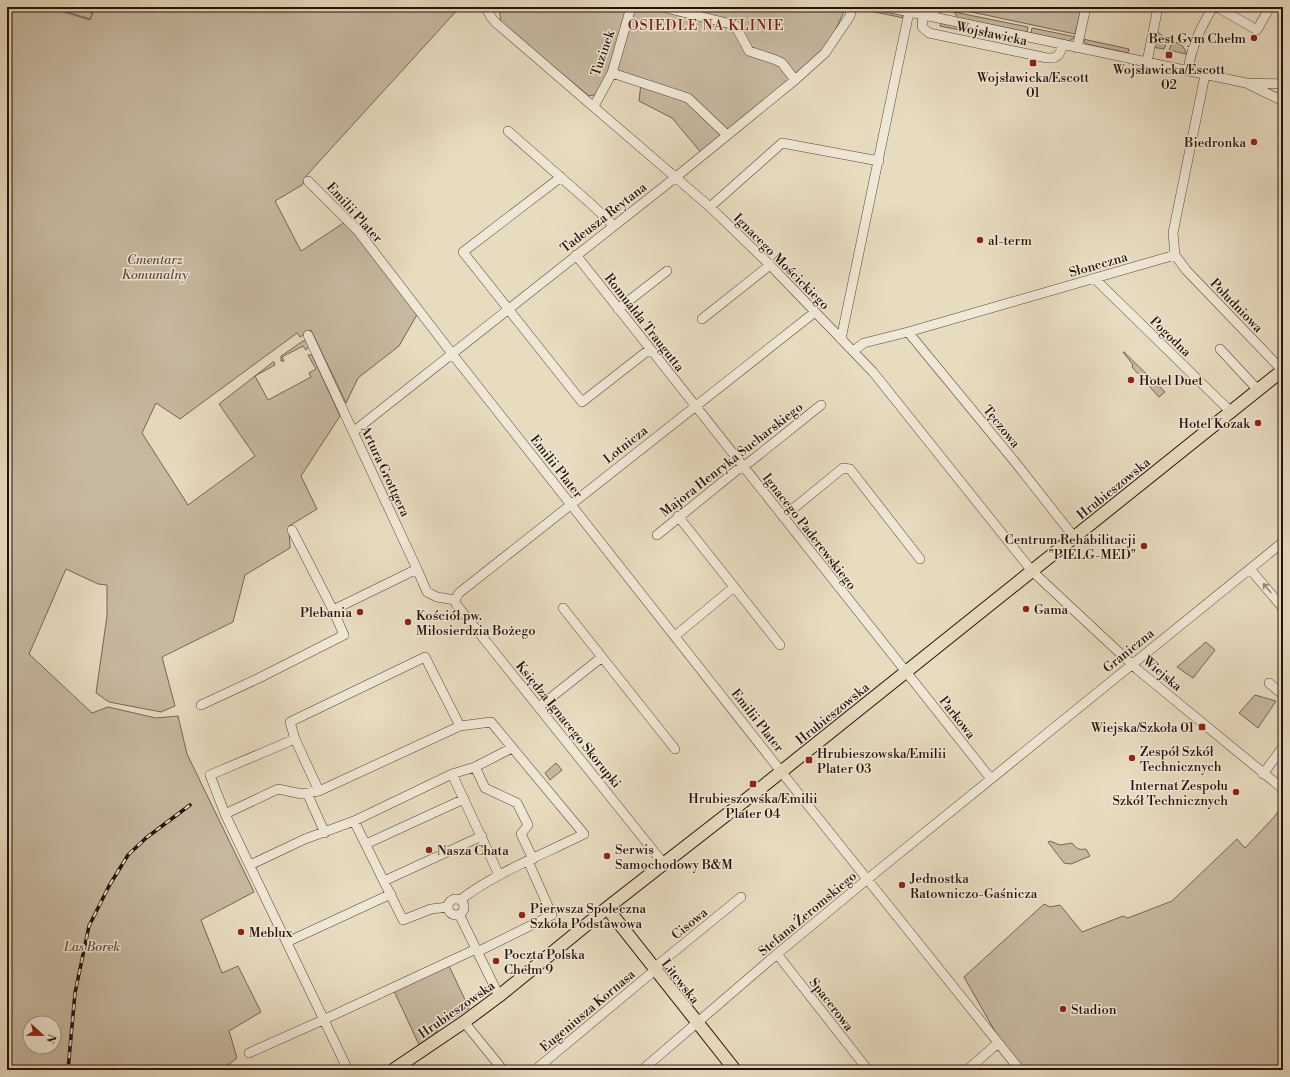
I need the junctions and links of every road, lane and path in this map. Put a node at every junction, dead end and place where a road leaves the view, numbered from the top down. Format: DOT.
graph roads {
  1 [pos="631,7"];
  2 [pos="662,7"];
  3 [pos="852,7"];
  4 [pos="886,7"];
  5 [pos="935,7"];
  6 [pos="1086,7"];
  7 [pos="1158,7"];
  8 [pos="1213,7"];
  9 [pos="1217,7"];
  10 [pos="1270,7"];
  11 [pos="484,8"];
  12 [pos="903,10"];
  13 [pos="923,15"];
  14 [pos="933,17"];
  15 [pos="1063,44"];
  16 [pos="1077,48"];
  17 [pos="1147,62"];
  18 [pos="1188,71"];
  19 [pos="612,73"];
  20 [pos="1205,75"];
  21 [pos="795,80"];
  22 [pos="1246,83"];
  23 [pos="1283,84"];
  24 [pos="1283,101"];
  25 [pos="594,106"];
  26 [pos="508,131"];
  27 [pos="727,135"];
  28 [pos="879,161"];
  29 [pos="561,177"];
  30 [pos="676,177"];
  31 [pos="308,181"];
  32 [pos="710,207"];
  33 [pos="613,225"];
  34 [pos="576,255"];
  35 [pos="1174,255"];
  36 [pos="770,265"];
  37 [pos="667,271"];
  38 [pos="1094,278"];
  39 [pos="618,309"];
  40 [pos="508,310"];
  41 [pos="815,312"];
  42 [pos="702,319"];
  43 [pos="908,332"];
  44 [pos="308,335"];
  45 [pos="841,339"];
  46 [pos="650,349"];
  47 [pos="1220,349"];
  48 [pos="853,351"];
  49 [pos="452,354"];
  50 [pos="1283,371"];
  51 [pos="1258,390"];
  52 [pos="821,405"];
  53 [pos="695,406"];
  54 [pos="1230,412"];
  55 [pos="353,432"];
  56 [pos="742,466"];
  57 [pos="571,504"];
  58 [pos="678,516"];
  59 [pos="782,517"];
  60 [pos="292,530"];
  61 [pos="657,535"];
  62 [pos="1074,537"];
  63 [pos="1283,542"];
  64 [pos="920,559"];
  65 [pos="417,569"];
  66 [pos="1250,569"];
  67 [pos="1032,571"];
  68 [pos="734,587"];
  69 [pos="455,600"];
  70 [pos="562,608"];
  71 [pos="1283,608"];
  72 [pos="333,610"];
  73 [pos="675,636"];
  74 [pos="780,645"];
  75 [pos="602,657"];
  76 [pos="1132,664"];
  77 [pos="905,672"];
  78 [pos="1269,684"];
  79 [pos="1283,695"];
  80 [pos="201,705"];
  81 [pos="539,707"];
  82 [pos="460,726"];
  83 [pos="295,739"];
  84 [pos="1283,747"];
  85 [pos="512,748"];
  86 [pos="675,749"];
  87 [pos="475,767"];
  88 [pos="781,771"];
  89 [pos="452,774"];
  90 [pos="1263,774"];
  91 [pos="991,780"];
  92 [pos="1283,789"];
  93 [pos="319,791"];
  94 [pos="307,793"];
  95 [pos="464,799"];
  96 [pos="225,814"];
  97 [pos="354,821"];
  98 [pos="325,833"];
  99 [pos="482,836"];
  100 [pos="366,844"];
  101 [pos="530,860"];
  102 [pos="664,864"];
  103 [pos="250,865"];
  104 [pos="499,875"];
  105 [pos="868,879"];
  106 [pos="384,881"];
  107 [pos="391,894"];
  108 [pos="741,898"];
  109 [pos="460,900"];
  110 [pos="448,906"];
  111 [pos="607,908"];
  112 [pos="460,914"];
  113 [pos="287,942"];
  114 [pos="476,951"];
  115 [pos="777,954"];
  116 [pos="655,969"];
  117 [pos="499,996"];
  118 [pos="323,1020"];
  119 [pos="464,1022"];
  120 [pos="697,1023"];
  121 [pos="998,1043"];
  122 [pos="249,1053"];
  123 [pos="348,1070"];
  124 [pos="393,1070"];
  125 [pos="503,1070"];
  126 [pos="535,1070"];
  127 [pos="642,1070"];
  128 [pos="735,1070"];
  129 [pos="868,1070"];
  130 [pos="967,1070"];
  131 [pos="1020,1070"];
  1 -- 19 [label="street, Tuzinek"];
  2 -- 21 [label="street"];
  3 -- 21 [label="street, Tadeusza Reytana"];
  4 -- 12 [label="street, Wojsławicka"];
  5 -- 14 [label="street"];
  6 -- 16 [label="street"];
  7 -- 17 [label="street"];
  8 -- 18 [label="street"];
  9 -- 10 [label="street"];
  11 -- 25 [label="street, Ignacego Mościckiego"];
  12 -- 13 [label="street, Wojsławicka"];
  12 -- 28 [label="street"];
  13 -- 14 [label="street, Wojsławicka"];
  13 -- 15 [label="street, Wojsławicka"];
  14 -- 15 [label="street, Wojsławicka"];
  15 -- 16 [label="street, Wojsławicka"];
  16 -- 17 [label="street, Wojsławicka"];
  17 -- 18 [label="street, Wojsławicka"];
  18 -- 20 [label="street, Wojsławicka"];
  19 -- 25 [label="street, Tuzinek"];
  19 -- 27 [label="street"];
  20 -- 22 [label="street, Wojsławicka"];
  20 -- 35 [label="street"];
  21 -- 27 [label="street, Tadeusza Reytana"];
  22 -- 23 [label="street, Wojsławicka"];
  22 -- 24 [label="street, Wojsławicka"];
  25 -- 30 [label="street, Ignacego Mościckiego"];
  26 -- 29 [label="street"];
  27 -- 30 [label="street, Tadeusza Reytana"];
  28 -- 32 [label="street"];
  28 -- 45 [label="street"];
  29 -- 33 [label="street"];
  29 -- 40 [label="street"];
  30 -- 32 [label="street, Ignacego Mościckiego"];
  30 -- 33 [label="street, Tadeusza Reytana"];
  31 -- 49 [label="street, Emilii Plater"];
  32 -- 36 [label="street, Ignacego Mościckiego"];
  33 -- 34 [label="street, Tadeusza Reytana"];
  34 -- 39 [label="street, Romualda Traugutta"];
  34 -- 40 [label="street, Tadeusza Reytana"];
  35 -- 38 [label="street, Słoneczna"];
  35 -- 50 [label="street, Południowa"];
  36 -- 41 [label="street, Ignacego Mościckiego"];
  36 -- 42 [label="street"];
  37 -- 39 [label="street"];
  38 -- 43 [label="street, Słoneczna"];
  38 -- 54 [label="street, Pogodna"];
  39 -- 46 [label="street, Romualda Traugutta"];
  40 -- 46 [label="street"];
  40 -- 49 [label="street, Tadeusza Reytana"];
  41 -- 45 [label="street, Ignacego Mościckiego"];
  41 -- 53 [label="street, Lotnicza"];
  43 -- 48 [label="street, Słoneczna"];
  43 -- 62 [label="street, Tęczowa"];
  44 -- 55 [label="street, Artura Grottgera"];
  45 -- 48 [label="street, Ignacego Mościckiego"];
  46 -- 53 [label="street, Romualda Traugutta"];
  47 -- 51 [label="street"];
  48 -- 67 [label="street, Ignacego Mościckiego"];
  49 -- 55 [label="street, Tadeusza Reytana"];
  49 -- 57 [label="street, Emilii Plater"];
  50 -- 51 [label="main road, Hrubieszowska"];
  51 -- 54 [label="main road, Hrubieszowska"];
  52 -- 56 [label="street, Majora Henryka Sucharskiego"];
  53 -- 56 [label="street, Ignacego Paderewskiego"];
  53 -- 57 [label="street, Lotnicza"];
  54 -- 62 [label="main road, Hrubieszowska"];
  55 -- 65 [label="street, Artura Grottgera"];
  56 -- 58 [label="street, Majora Henryka Sucharskiego"];
  56 -- 59 [label="street, Ignacego Paderewskiego"];
  57 -- 69 [label="street, Lotnicza"];
  57 -- 73 [label="street, Emilii Plater"];
  58 -- 61 [label="street, Majora Henryka Sucharskiego"];
  58 -- 68 [label="street"];
  59 -- 64 [label="street"];
  59 -- 77 [label="street, Ignacego Paderewskiego"];
  60 -- 72 [label="street"];
  62 -- 67 [label="main road, Hrubieszowska"];
  63 -- 66 [label="street, Graniczna"];
  65 -- 69 [label="street, Artura Grottgera"];
  65 -- 72 [label="street"];
  71 -- 66 [label="street, one-way"];
  66 -- 76 [label="street, Graniczna"];
  67 -- 76 [label="street, Wiejska"];
  67 -- 77 [label="main road, Hrubieszowska"];
  68 -- 73 [label="street"];
  68 -- 74 [label="street"];
  69 -- 81 [label="street, Księdza Ignacego Skorupki"];
  70 -- 75 [label="street"];
  72 -- 80 [label="street"];
  73 -- 88 [label="street, Emilii Plater"];
  75 -- 81 [label="street"];
  75 -- 86 [label="street"];
  76 -- 90 [label="street, Wiejska"];
  76 -- 91 [label="street, Graniczna"];
  77 -- 88 [label="main road, Hrubieszowska"];
  77 -- 91 [label="street, Parkowa"];
  78 -- 79 [label="street"];
  81 -- 102 [label="street, Księdza Ignacego Skorupki"];
  82 -- 83 [label="street"];
  82 -- 85 [label="street"];
  82 -- 93 [label="street"];
  83 -- 93 [label="street"];
  83 -- 96 [label="street"];
  84 -- 90 [label="street"];
  85 -- 87 [label="street"];
  85 -- 101 [label="street"];
  87 -- 89 [label="street"];
  87 -- 101 [label="street"];
  88 -- 102 [label="main road, Hrubieszowska"];
  88 -- 105 [label="street, Emilii Plater"];
  89 -- 95 [label="street"];
  89 -- 97 [label="street"];
  90 -- 92 [label="street, Wiejska"];
  91 -- 105 [label="street, Stefana Żeromskiego"];
  93 -- 94 [label="street"];
  94 -- 96 [label="street"];
  94 -- 98 [label="street"];
  95 -- 99 [label="street"];
  95 -- 100 [label="street"];
  96 -- 103 [label="street"];
  97 -- 98 [label="street"];
  97 -- 100 [label="street"];
  98 -- 103 [label="street"];
  99 -- 104 [label="street"];
  99 -- 106 [label="street"];
  100 -- 106 [label="street"];
  101 -- 104 [label="street"];
  101 -- 114 [label="street"];
  102 -- 111 [label="main road, Hrubieszowska"];
  103 -- 113 [label="street"];
  104 -- 109 [label="street"];
  105 -- 115 [label="street, Stefana Żeromskiego"];
  105 -- 121 [label="street, Emilii Plater"];
  106 -- 107 [label="street"];
  107 -- 110 [label="street"];
  107 -- 113 [label="street"];
  108 -- 116 [label="street, Cisowa"];
  109 -- 110 [label="street"];
  109 -- 112 [label="street"];
  110 -- 112 [label="street"];
  111 -- 116 [label="main road, Litewska"];
  111 -- 117 [label="main road, Hrubieszowska"];
  112 -- 114 [label="street"];
  113 -- 118 [label="street"];
  114 -- 117 [label="street"];
  114 -- 118 [label="street"];
  115 -- 120 [label="street, Stefana Żeromskiego"];
  115 -- 129 [label="street, Spacerowa"];
  116 -- 120 [label="main road, Litewska"];
  116 -- 126 [label="street, Eugeniusza Kornasa"];
  117 -- 119 [label="main road, Hrubieszowska"];
  118 -- 122 [label="street"];
  118 -- 123 [label="street"];
  119 -- 124 [label="main road, Hrubieszowska"];
  119 -- 125 [label="street"];
  120 -- 127 [label="street, Stefana Żeromskiego"];
  120 -- 128 [label="main road, Litewska"];
  121 -- 130 [label="street"];
  121 -- 131 [label="street, Emilii Plater"];
}
